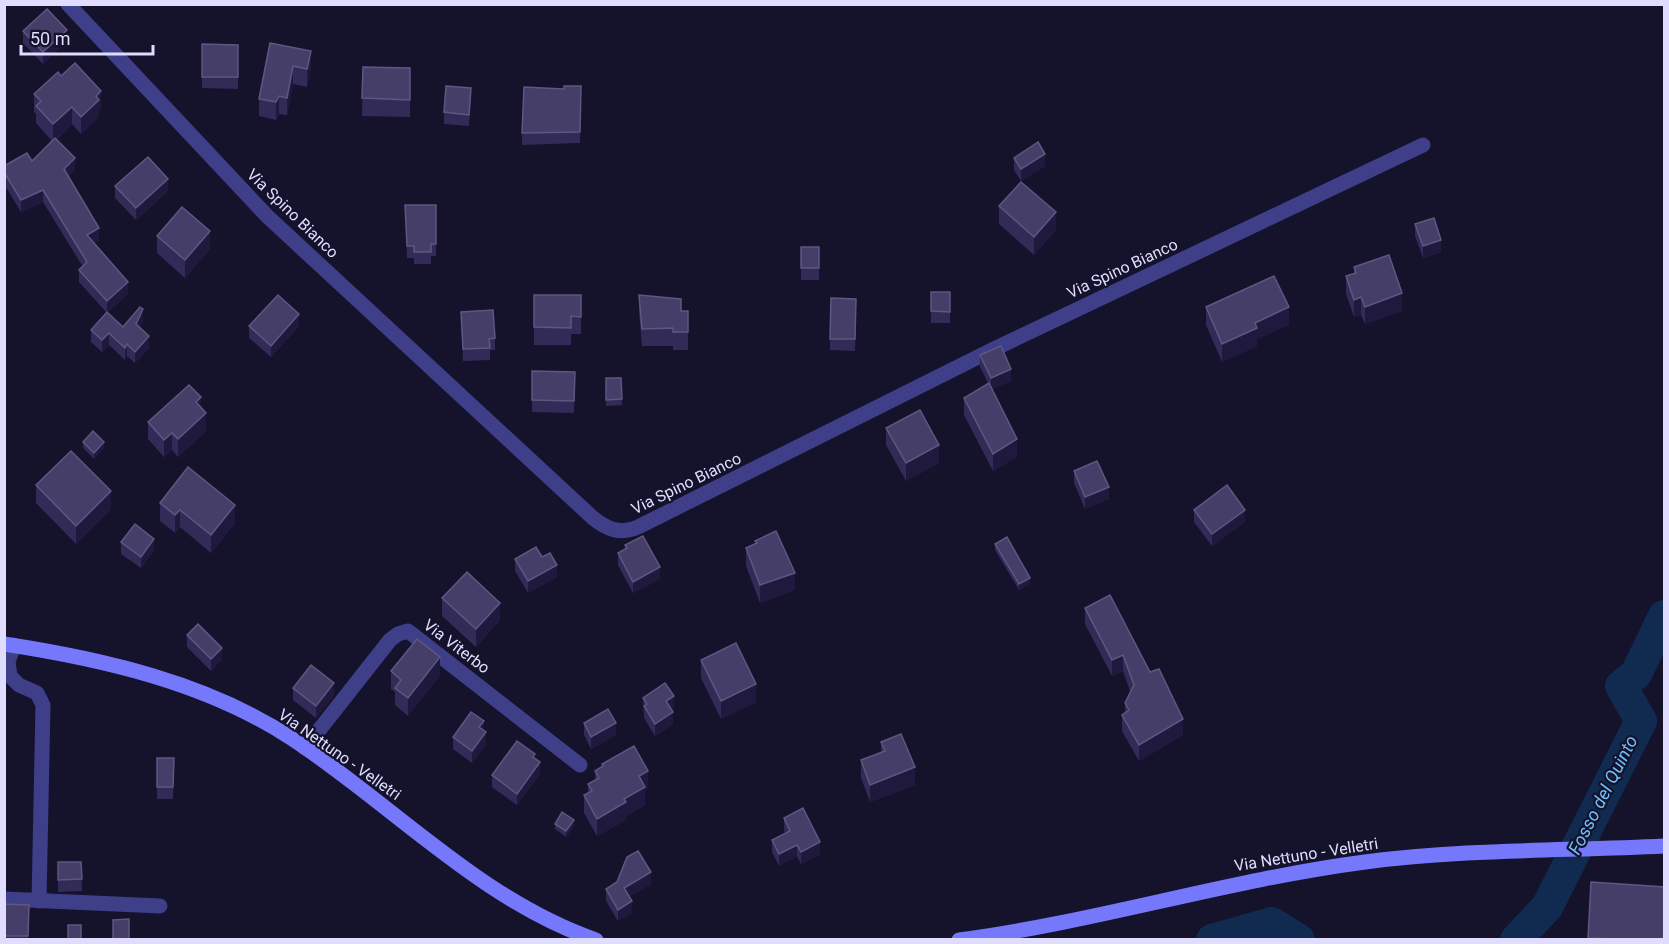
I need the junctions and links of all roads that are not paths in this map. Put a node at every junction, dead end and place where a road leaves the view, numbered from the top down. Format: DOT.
graph roads {
  1 [pos="68,4"];
  2 [pos="1423,145"];
  3 [pos="9,645"];
  4 [pos="305,748"];
  5 [pos="580,765"];
  6 [pos="1665,846"];
  7 [pos="4,899"];
  8 [pos="39,901"];
  9 [pos="160,906"];
  10 [pos="596,939"];
  11 [pos="959,939"];
  1 -- 2 [label="street, Via Spino Bianco"];
  3 -- 4 [label="main road, Via Nettuno - Velletri"];
  3 -- 8 [label="street"];
  4 -- 5 [label="street, Via Viterbo"];
  4 -- 10 [label="main road, Via Nettuno - Velletri"];
  6 -- 11 [label="main road, Via Nettuno - Velletri"];
  7 -- 8 [label="street"];
  8 -- 9 [label="street"];
}
